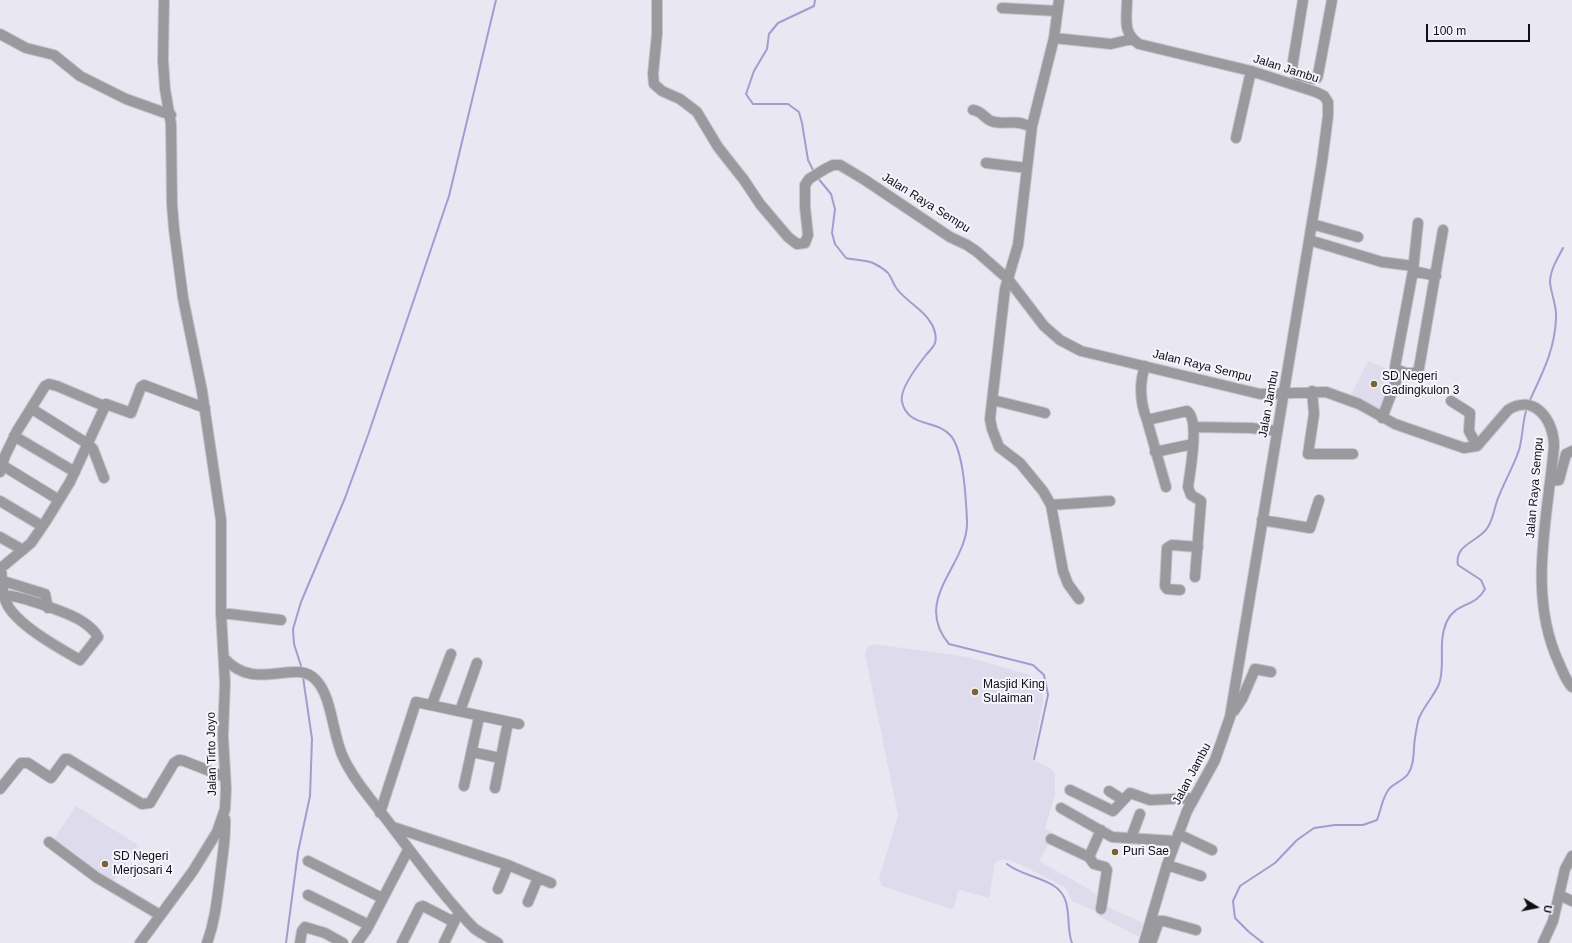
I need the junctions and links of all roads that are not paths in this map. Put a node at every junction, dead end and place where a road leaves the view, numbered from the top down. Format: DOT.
graph roads {
  1 [pos="164,0"];
  2 [pos="657,0"];
  3 [pos="1059,0"];
  4 [pos="1127,0"];
  5 [pos="1303,0"];
  6 [pos="1332,0"];
  7 [pos="1002,8"];
  8 [pos="1057,11"];
  9 [pos="0,34"];
  10 [pos="1054,38"];
  11 [pos="1132,39"];
  12 [pos="1251,71"];
  13 [pos="1296,80"];
  14 [pos="973,110"];
  15 [pos="171,115"];
  16 [pos="1032,126"];
  17 [pos="1236,138"];
  18 [pos="986,163"];
  19 [pos="1027,168"];
  20 [pos="1418,223"];
  21 [pos="1312,224"];
  22 [pos="1443,230"];
  23 [pos="1358,237"];
  24 [pos="1309,240"];
  25 [pos="1413,269"];
  26 [pos="1436,276"];
  27 [pos="1008,279"];
  28 [pos="1145,366"];
  29 [pos="1400,371"];
  30 [pos="1312,391"];
  31 [pos="1284,394"];
  32 [pos="993,400"];
  33 [pos="1451,401"];
  34 [pos="104,406"];
  35 [pos="205,408"];
  36 [pos="32,409"];
  37 [pos="1045,413"];
  38 [pos="1382,418"];
  39 [pos="1147,420"];
  40 [pos="1194,427"];
  41 [pos="1277,431"];
  42 [pos="14,436"];
  43 [pos="88,444"];
  44 [pos="1193,444"];
  45 [pos="1477,446"];
  46 [pos="1572,451"];
  47 [pos="1155,452"];
  48 [pos="1353,454"];
  49 [pos="1,468"];
  50 [pos="75,472"];
  51 [pos="104,478"];
  52 [pos="1551,481"];
  53 [pos="1166,487"];
  54 [pos="59,500"];
  55 [pos="1319,500"];
  56 [pos="0,501"];
  57 [pos="1110,501"];
  58 [pos="1051,505"];
  59 [pos="1262,520"];
  60 [pos="42,526"];
  61 [pos="0,537"];
  62 [pos="1198,547"];
  63 [pos="23,550"];
  64 [pos="1,568"];
  65 [pos="1195,577"];
  66 [pos="3,581"];
  67 [pos="1180,590"];
  68 [pos="4,596"];
  69 [pos="1079,599"];
  70 [pos="48,608"];
  71 [pos="221,613"];
  72 [pos="281,620"];
  73 [pos="451,654"];
  74 [pos="224,658"];
  75 [pos="1240,660"];
  76 [pos="478,663"];
  77 [pos="1270,672"];
  78 [pos="1251,676"];
  79 [pos="1572,687"];
  80 [pos="432,704"];
  81 [pos="460,711"];
  82 [pos="479,717"];
  83 [pos="1230,717"];
  84 [pos="508,722"];
  85 [pos="519,724"];
  86 [pos="472,752"];
  87 [pos="500,758"];
  88 [pos="226,777"];
  89 [pos="2,783"];
  90 [pos="464,786"];
  91 [pos="495,788"];
  92 [pos="1070,790"];
  93 [pos="1109,791"];
  94 [pos="1193,798"];
  95 [pos="1123,800"];
  96 [pos="1061,808"];
  97 [pos="225,809"];
  98 [pos="380,813"];
  99 [pos="1140,814"];
  100 [pos="393,827"];
  101 [pos="1101,830"];
  102 [pos="1131,838"];
  103 [pos="1177,838"];
  104 [pos="1051,839"];
  105 [pos="49,842"];
  106 [pos="408,850"];
  107 [pos="1212,850"];
  108 [pos="1572,856"];
  109 [pos="1089,857"];
  110 [pos="308,861"];
  111 [pos="1167,864"];
  112 [pos="508,865"];
  113 [pos="1569,870"];
  114 [pos="1201,876"];
  115 [pos="538,878"];
  116 [pos="551,883"];
  117 [pos="498,889"];
  118 [pos="308,895"];
  119 [pos="1559,895"];
  120 [pos="382,898"];
  121 [pos="1572,901"];
  122 [pos="528,902"];
  123 [pos="1101,909"];
  124 [pos="459,913"];
  125 [pos="160,915"];
  126 [pos="454,922"];
  127 [pos="369,925"];
  128 [pos="1196,930"];
  129 [pos="140,943"];
  130 [pos="207,943"];
  131 [pos="300,943"];
  132 [pos="343,943"];
  133 [pos="357,943"];
  134 [pos="402,943"];
  135 [pos="444,943"];
  136 [pos="498,943"];
  137 [pos="1147,943"];
  138 [pos="1543,943"];
  1 -- 15 [label="street, Jalan Tirto Joyo"];
  2 -- 27 [label="street, Jalan Raya Sempu"];
  3 -- 8 [label="street"];
  4 -- 11 [label="street"];
  5 -- 13 [label="street"];
  6 -- 13 [label="street"];
  7 -- 8 [label="street"];
  8 -- 10 [label="street"];
  9 -- 15 [label="street"];
  10 -- 11 [label="street"];
  10 -- 16 [label="street"];
  11 -- 12 [label="street, Jalan Jambu"];
  12 -- 13 [label="street, Jalan Jambu"];
  12 -- 17 [label="street"];
  13 -- 21 [label="street, Jalan Jambu"];
  14 -- 16 [label="street"];
  15 -- 35 [label="street, Jalan Tirto Joyo"];
  16 -- 19 [label="street"];
  18 -- 19 [label="street"];
  19 -- 27 [label="street"];
  20 -- 25 [label="street"];
  21 -- 23 [label="street"];
  21 -- 24 [label="street, Jalan Jambu"];
  22 -- 26 [label="street"];
  24 -- 25 [label="street"];
  24 -- 31 [label="street, Jalan Jambu"];
  25 -- 26 [label="street"];
  25 -- 29 [label="street"];
  26 -- 29 [label="street"];
  27 -- 28 [label="street, Jalan Raya Sempu"];
  27 -- 32 [label="street"];
  28 -- 31 [label="street, Jalan Raya Sempu"];
  28 -- 39 [label="street"];
  29 -- 38 [label="street"];
  30 -- 31 [label="street, Jalan Raya Sempu"];
  30 -- 38 [label="street, Jalan Raya Sempu"];
  30 -- 48 [label="street"];
  31 -- 41 [label="street, Jalan Jambu"];
  32 -- 37 [label="street"];
  32 -- 58 [label="street"];
  33 -- 45 [label="street"];
  34 -- 35 [label="street"];
  34 -- 36 [label="street"];
  34 -- 43 [label="street"];
  35 -- 71 [label="street, Jalan Tirto Joyo"];
  36 -- 42 [label="street"];
  36 -- 43 [label="street"];
  38 -- 45 [label="street, Jalan Raya Sempu"];
  39 -- 40 [label="street"];
  39 -- 47 [label="street"];
  40 -- 41 [label="street"];
  40 -- 44 [label="street"];
  41 -- 59 [label="street, Jalan Jambu"];
  42 -- 49 [label="street"];
  42 -- 50 [label="street"];
  43 -- 50 [label="street"];
  43 -- 51 [label="street"];
  44 -- 47 [label="street"];
  44 -- 62 [label="street"];
  45 -- 52 [label="street, Jalan Raya Sempu"];
  46 -- 52 [label="street"];
  47 -- 53 [label="street"];
  49 -- 54 [label="street"];
  50 -- 54 [label="street"];
  52 -- 79 [label="street, Jalan Raya Sempu"];
  54 -- 60 [label="street"];
  55 -- 59 [label="street"];
  56 -- 60 [label="street"];
  57 -- 58 [label="street"];
  58 -- 69 [label="street"];
  59 -- 75 [label="street, Jalan Jambu"];
  60 -- 63 [label="street"];
  61 -- 63 [label="street"];
  62 -- 65 [label="street"];
  62 -- 67 [label="street"];
  63 -- 64 [label="street"];
  64 -- 66 [label="street"];
  66 -- 68 [label="street"];
  66 -- 70 [label="street"];
  68 -- 70 [label="street"];
  68 -- 70 [label="street"];
  71 -- 72 [label="street"];
  71 -- 74 [label="street, Jalan Tirto Joyo"];
  73 -- 80 [label="street"];
  74 -- 88 [label="street, Jalan Tirto Joyo"];
  74 -- 98 [label="street"];
  75 -- 78 [label="street"];
  75 -- 83 [label="street, Jalan Jambu"];
  76 -- 81 [label="street"];
  77 -- 78 [label="street"];
  78 -- 83 [label="street"];
  80 -- 81 [label="street"];
  80 -- 98 [label="street"];
  81 -- 82 [label="street"];
  82 -- 84 [label="street"];
  82 -- 86 [label="street"];
  83 -- 94 [label="street, Jalan Jambu"];
  84 -- 85 [label="street"];
  84 -- 87 [label="street"];
  86 -- 87 [label="street"];
  86 -- 90 [label="street"];
  87 -- 91 [label="street"];
  88 -- 89 [label="street"];
  88 -- 97 [label="street, Jalan Tirto Joyo"];
  92 -- 95 [label="street"];
  93 -- 95 [label="street"];
  94 -- 95 [label="street"];
  94 -- 103 [label="street, Jalan Jambu"];
  96 -- 101 [label="street"];
  97 -- 125 [label="street, Jalan Tirto Joyo"];
  97 -- 130 [label="street"];
  98 -- 100 [label="street"];
  99 -- 102 [label="street"];
  100 -- 106 [label="street"];
  100 -- 112 [label="street"];
  101 -- 102 [label="street"];
  101 -- 109 [label="street"];
  102 -- 103 [label="street"];
  103 -- 107 [label="street"];
  103 -- 111 [label="street, Jalan Jambu"];
  104 -- 109 [label="street"];
  105 -- 125 [label="street"];
  106 -- 120 [label="street"];
  106 -- 124 [label="street"];
  108 -- 113 [label="street"];
  109 -- 123 [label="street"];
  110 -- 120 [label="street"];
  111 -- 114 [label="street"];
  111 -- 137 [label="street, Jalan Jambu"];
  112 -- 115 [label="street"];
  112 -- 117 [label="street"];
  113 -- 119 [label="street"];
  115 -- 116 [label="street"];
  115 -- 122 [label="street"];
  118 -- 127 [label="street"];
  119 -- 121 [label="street"];
  119 -- 138 [label="street"];
  120 -- 127 [label="street"];
  124 -- 126 [label="street"];
  124 -- 136 [label="street"];
  125 -- 129 [label="street, Jalan Tirto Joyo"];
  126 -- 134 [label="street"];
  126 -- 135 [label="street"];
  127 -- 133 [label="street"];
  128 -- 137 [label="street"];
  131 -- 132 [label="street"];
}
